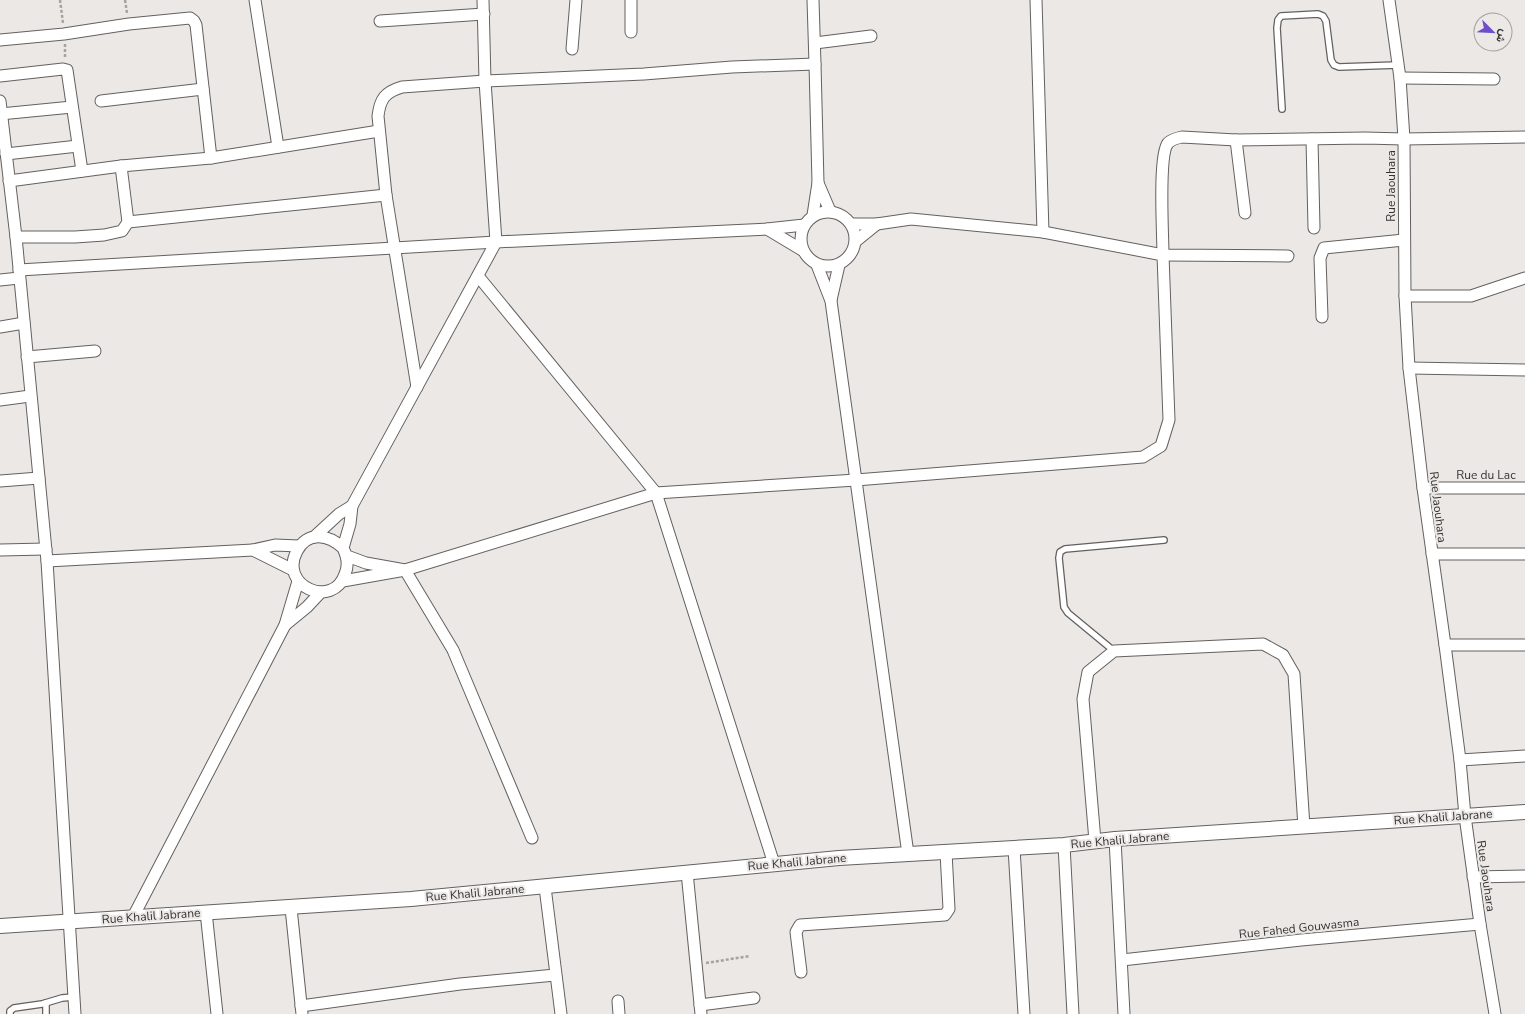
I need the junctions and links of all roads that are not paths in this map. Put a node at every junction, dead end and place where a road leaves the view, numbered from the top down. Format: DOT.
graph roads {
  1 [pos="255,0"];
  2 [pos="483,0"];
  3 [pos="576,0"];
  4 [pos="631,0"];
  5 [pos="813,0"];
  6 [pos="1036,0"];
  7 [pos="1389,0"];
  8 [pos="484,14"];
  9 [pos="380,21"];
  10 [pos="630,32"];
  11 [pos="871,36"];
  12 [pos="0,40"];
  13 [pos="815,43"];
  14 [pos="572,50"];
  15 [pos="815,64"];
  16 [pos="1398,65"];
  17 [pos="0,76"];
  18 [pos="1400,78"];
  19 [pos="1494,79"];
  20 [pos="485,81"];
  21 [pos="203,89"];
  22 [pos="101,100"];
  23 [pos="0,101"];
  24 [pos="72,107"];
  25 [pos="1282,109"];
  26 [pos="1,114"];
  27 [pos="380,131"];
  28 [pos="1525,137"];
  29 [pos="1404,138"];
  30 [pos="1312,139"];
  31 [pos="1236,140"];
  32 [pos="78,146"];
  33 [pos="278,147"];
  34 [pos="6,154"];
  35 [pos="211,158"];
  36 [pos="121,166"];
  37 [pos="82,171"];
  38 [pos="9,181"];
  39 [pos="818,183"];
  40 [pos="386,195"];
  41 [pos="830,211"];
  42 [pos="1245,213"];
  43 [pos="813,215"];
  44 [pos="128,222"];
  45 [pos="852,224"];
  46 [pos="877,224"];
  47 [pos="804,225"];
  48 [pos="1314,228"];
  49 [pos="767,229"];
  50 [pos="1043,232"];
  51 [pos="16,237"];
  52 [pos="1404,240"];
  53 [pos="856,241"];
  54 [pos="496,242"];
  55 [pos="394,248"];
  56 [pos="802,250"];
  57 [pos="1163,255"];
  58 [pos="1288,256"];
  59 [pos="817,265"];
  60 [pos="839,265"];
  61 [pos="19,274"];
  62 [pos="478,276"];
  63 [pos="1525,278"];
  64 [pos="0,280"];
  65 [pos="1405,296"];
  66 [pos="831,301"];
  67 [pos="1322,317"];
  68 [pos="24,323"];
  69 [pos="0,327"];
  70 [pos="95,350"];
  71 [pos="27,357"];
  72 [pos="1409,368"];
  73 [pos="1525,370"];
  74 [pos="417,387"];
  75 [pos="30,396"];
  76 [pos="0,400"];
  77 [pos="39,478"];
  78 [pos="856,480"];
  79 [pos="0,481"];
  80 [pos="1423,488"];
  81 [pos="1525,488"];
  82 [pos="656,493"];
  83 [pos="352,506"];
  84 [pos="314,537"];
  85 [pos="1164,540"];
  86 [pos="299,546"];
  87 [pos="46,549"];
  88 [pos="0,550"];
  89 [pos="253,550"];
  90 [pos="345,552"];
  91 [pos="1432,554"];
  92 [pos="1525,554"];
  93 [pos="47,561"];
  94 [pos="293,570"];
  95 [pos="404,570"];
  96 [pos="298,581"];
  97 [pos="343,581"];
  98 [pos="321,592"];
  99 [pos="285,625"];
  100 [pos="1445,645"];
  101 [pos="1525,645"];
  102 [pos="1114,651"];
  103 [pos="1525,756"];
  104 [pos="1460,760"];
  105 [pos="1525,812"];
  106 [pos="1465,816"];
  107 [pos="1304,827"];
  108 [pos="532,838"];
  109 [pos="1116,839"];
  110 [pos="1095,841"];
  111 [pos="1064,844"];
  112 [pos="1014,848"];
  113 [pos="946,852"];
  114 [pos="908,854"];
  115 [pos="774,864"];
  116 [pos="687,872"];
  117 [pos="1525,876"];
  118 [pos="1473,877"];
  119 [pos="545,887"];
  120 [pos="291,908"];
  121 [pos="206,912"];
  122 [pos="133,917"];
  123 [pos="70,921"];
  124 [pos="1480,924"];
  125 [pos="0,926"];
  126 [pos="1122,960"];
  127 [pos="801,972"];
  128 [pos="555,975"];
  129 [pos="74,997"];
  130 [pos="754,998"];
  131 [pos="618,1001"];
  132 [pos="46,1003"];
  133 [pos="301,1010"];
  134 [pos="701,1010"];
  135 [pos="10,1014"];
  136 [pos="46,1014"];
  137 [pos="75,1014"];
  138 [pos="217,1014"];
  139 [pos="561,1014"];
  140 [pos="619,1014"];
  141 [pos="1024,1014"];
  142 [pos="1073,1014"];
  143 [pos="1124,1014"];
  144 [pos="1495,1014"];
  1 -- 33 [label="street"];
  2 -- 8 [label="street"];
  3 -- 14 [label="street"];
  4 -- 10 [label="street"];
  5 -- 13 [label="street"];
  6 -- 50 [label="street"];
  7 -- 16 [label="street, Rue Jaouhara"];
  8 -- 9 [label="street"];
  8 -- 20 [label="street"];
  11 -- 13 [label="street"];
  12 -- 21 [label="street"];
  13 -- 15 [label="street"];
  15 -- 20 [label="street"];
  15 -- 39 [label="street"];
  16 -- 18 [label="street, Rue Jaouhara"];
  16 -- 25 [label="lane"];
  17 -- 24 [label="street"];
  18 -- 19 [label="street"];
  18 -- 29 [label="street, Rue Jaouhara"];
  20 -- 27 [label="street"];
  20 -- 54 [label="street"];
  21 -- 22 [label="street"];
  21 -- 35 [label="street"];
  23 -- 26 [label="street"];
  24 -- 26 [label="street"];
  24 -- 32 [label="street"];
  26 -- 34 [label="street"];
  27 -- 33 [label="street"];
  27 -- 40 [label="street"];
  28 -- 29 [label="street"];
  29 -- 30 [label="street"];
  29 -- 52 [label="street, Rue Jaouhara"];
  30 -- 31 [label="street"];
  30 -- 48 [label="street"];
  31 -- 42 [label="street"];
  31 -- 57 [label="street"];
  32 -- 34 [label="street"];
  32 -- 37 [label="street"];
  33 -- 35 [label="street"];
  34 -- 38 [label="street"];
  35 -- 36 [label="street"];
  36 -- 37 [label="street"];
  36 -- 44 [label="street"];
  37 -- 38 [label="street"];
  38 -- 51 [label="street"];
  39 -- 41 [label="street"];
  39 -- 43 [label="street"];
  40 -- 44 [label="street"];
  40 -- 55 [label="street"];
  41 -- 43 [label="street"];
  41 -- 45 [label="street"];
  43 -- 47 [label="street"];
  44 -- 51 [label="street"];
  45 -- 46 [label="street"];
  45 -- 53 [label="street"];
  46 -- 50 [label="street"];
  46 -- 53 [label="street"];
  47 -- 49 [label="street"];
  47 -- 56 [label="street"];
  49 -- 54 [label="street"];
  49 -- 56 [label="street"];
  50 -- 57 [label="street"];
  51 -- 61 [label="street"];
  52 -- 65 [label="street, Rue Jaouhara"];
  52 -- 67 [label="street"];
  53 -- 60 [label="street"];
  54 -- 55 [label="street"];
  54 -- 62 [label="street"];
  55 -- 61 [label="street"];
  55 -- 74 [label="street"];
  56 -- 59 [label="street"];
  57 -- 58 [label="street"];
  57 -- 78 [label="street"];
  59 -- 60 [label="street"];
  59 -- 66 [label="street"];
  60 -- 66 [label="street"];
  61 -- 64 [label="street"];
  61 -- 68 [label="street"];
  62 -- 74 [label="street"];
  62 -- 82 [label="street"];
  63 -- 65 [label="street"];
  65 -- 72 [label="street, Rue Jaouhara"];
  66 -- 78 [label="street"];
  68 -- 69 [label="street"];
  68 -- 71 [label="street"];
  70 -- 71 [label="street"];
  71 -- 75 [label="street"];
  72 -- 73 [label="street"];
  72 -- 80 [label="street, Rue Jaouhara"];
  74 -- 83 [label="street"];
  75 -- 76 [label="street"];
  75 -- 77 [label="street"];
  77 -- 79 [label="street"];
  77 -- 87 [label="street"];
  78 -- 82 [label="street"];
  78 -- 114 [label="street"];
  80 -- 81 [label="street, Rue du Lac"];
  80 -- 91 [label="street, Rue Jaouhara"];
  82 -- 95 [label="street"];
  82 -- 115 [label="street"];
  83 -- 84 [label="street"];
  83 -- 90 [label="street"];
  84 -- 86 [label="street"];
  84 -- 90 [label="street"];
  85 -- 102 [label="lane"];
  86 -- 89 [label="street"];
  86 -- 94 [label="street"];
  87 -- 88 [label="street"];
  87 -- 93 [label="street"];
  89 -- 93 [label="street"];
  89 -- 94 [label="street"];
  90 -- 95 [label="street"];
  90 -- 97 [label="street"];
  91 -- 92 [label="street"];
  91 -- 100 [label="street, Rue Jaouhara"];
  93 -- 123 [label="street"];
  94 -- 96 [label="street"];
  95 -- 97 [label="street"];
  95 -- 108 [label="street"];
  96 -- 98 [label="street"];
  96 -- 99 [label="street"];
  97 -- 98 [label="street"];
  98 -- 99 [label="street"];
  99 -- 122 [label="street"];
  100 -- 101 [label="street"];
  100 -- 104 [label="street, Rue Jaouhara"];
  102 -- 107 [label="street"];
  102 -- 110 [label="street"];
  103 -- 104 [label="street"];
  104 -- 106 [label="street, Rue Jaouhara"];
  105 -- 106 [label="street, Rue Khalil Jabrane"];
  106 -- 107 [label="street, Rue Khalil Jabrane"];
  106 -- 118 [label="street, Rue Jaouhara"];
  107 -- 109 [label="street, Rue Khalil Jabrane"];
  109 -- 110 [label="street, Rue Khalil Jabrane"];
  109 -- 126 [label="street"];
  110 -- 111 [label="street, Rue Khalil Jabrane"];
  111 -- 112 [label="street, Rue Khalil Jabrane"];
  111 -- 142 [label="street"];
  112 -- 113 [label="street, Rue Khalil Jabrane"];
  112 -- 141 [label="street"];
  113 -- 114 [label="street, Rue Khalil Jabrane"];
  113 -- 127 [label="street"];
  114 -- 115 [label="street, Rue Khalil Jabrane"];
  115 -- 116 [label="street, Rue Khalil Jabrane"];
  116 -- 119 [label="street, Rue Khalil Jabrane"];
  116 -- 134 [label="street"];
  117 -- 118 [label="street"];
  118 -- 124 [label="street, Rue Jaouhara"];
  119 -- 120 [label="street, Rue Khalil Jabrane"];
  119 -- 128 [label="street"];
  120 -- 121 [label="street, Rue Khalil Jabrane"];
  120 -- 133 [label="street"];
  121 -- 122 [label="street, Rue Khalil Jabrane"];
  121 -- 138 [label="street"];
  122 -- 123 [label="street, Rue Khalil Jabrane"];
  123 -- 125 [label="street, Rue Khalil Jabrane"];
  123 -- 129 [label="street"];
  124 -- 126 [label="street, Rue Fahed Gouwasma"];
  124 -- 144 [label="street, Rue Jaouhara"];
  126 -- 143 [label="street"];
  128 -- 133 [label="street"];
  128 -- 139 [label="street"];
  129 -- 132 [label="lane"];
  129 -- 137 [label="street"];
  130 -- 134 [label="street"];
  131 -- 140 [label="street"];
  132 -- 135 [label="lane"];
  132 -- 136 [label="lane"];
}
